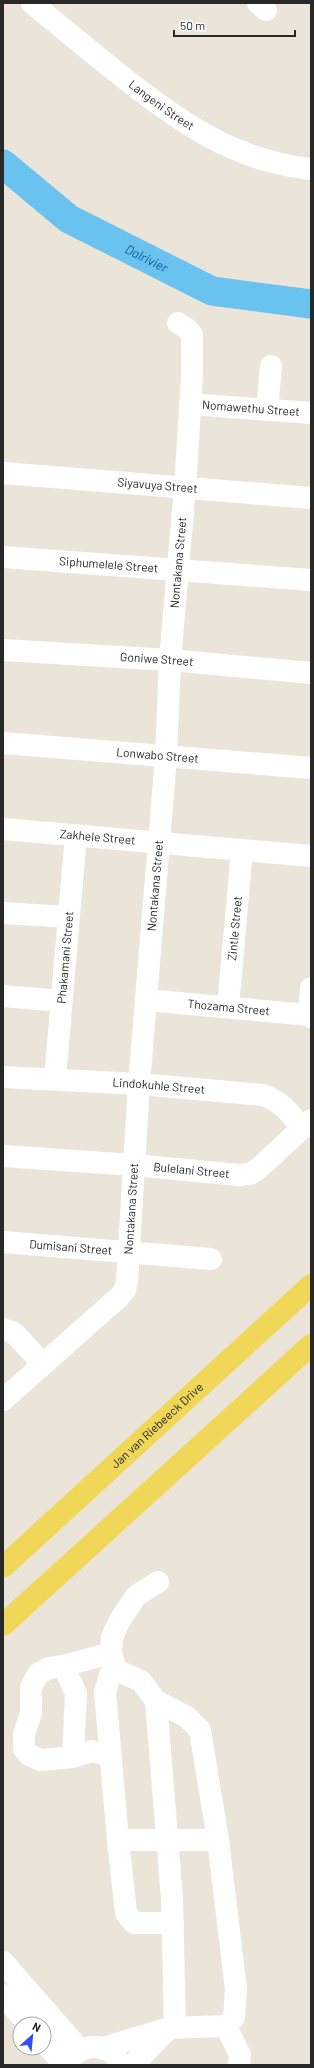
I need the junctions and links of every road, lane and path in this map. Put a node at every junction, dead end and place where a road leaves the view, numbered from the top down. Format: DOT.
graph roads {
  1 [pos="32,3"];
  2 [pos="311,169"];
  3 [pos="178,323"];
  4 [pos="270,366"];
  5 [pos="190,404"];
  6 [pos="267,410"];
  7 [pos="311,413"];
  8 [pos="3,473"];
  9 [pos="185,488"];
  10 [pos="311,498"];
  11 [pos="3,558"];
  12 [pos="178,570"];
  13 [pos="311,580"];
  14 [pos="3,650"];
  15 [pos="170,660"];
  16 [pos="311,673"];
  17 [pos="3,743"];
  18 [pos="166,757"];
  19 [pos="311,768"];
  20 [pos="3,829"];
  21 [pos="76,835"];
  22 [pos="159,842"];
  23 [pos="242,850"];
  24 [pos="311,856"];
  25 [pos="3,912"];
  26 [pos="69,917"];
  27 [pos="311,988"];
  28 [pos="3,996"];
  29 [pos="61,1000"];
  30 [pos="146,1000"];
  31 [pos="228,1007"];
  32 [pos="310,1016"];
  33 [pos="3,1077"];
  34 [pos="55,1079"];
  35 [pos="139,1084"];
  36 [pos="306,1124"];
  37 [pos="3,1156"];
  38 [pos="133,1165"];
  39 [pos="3,1242"];
  40 [pos="129,1251"];
  41 [pos="211,1259"];
  42 [pos="311,1285"];
  43 [pos="3,1329"];
  44 [pos="311,1345"];
  45 [pos="43,1364"];
  46 [pos="3,1400"];
  47 [pos="3,1567"];
  48 [pos="158,1582"];
  49 [pos="3,1625"];
  50 [pos="113,1662"];
  51 [pos="63,1666"];
  52 [pos="156,1701"];
  53 [pos="110,1756"];
  54 [pos="73,1757"];
  55 [pos="118,1840"];
  56 [pos="167,1840"];
  57 [pos="218,1840"];
  58 [pos="173,1923"];
  59 [pos="3,1962"];
  60 [pos="3,1995"];
  61 [pos="21,2016"];
  62 [pos="226,2026"];
  63 [pos="172,2027"];
  64 [pos="52,2048"];
  65 [pos="103,2048"];
  66 [pos="70,2060"];
  67 [pos="121,2065"];
  68 [pos="133,2065"];
  69 [pos="239,2065"];
  1 -- 2 [label="street, Langeni Street"];
  3 -- 5 [label="street, Nontakana Street"];
  4 -- 6 [label="street"];
  5 -- 6 [label="street, Nomawethu Street"];
  5 -- 9 [label="street, Nontakana Street"];
  6 -- 7 [label="street, Nomawethu Street"];
  8 -- 9 [label="street, Siyavuya Street"];
  9 -- 10 [label="street, Siyavuya Street"];
  9 -- 12 [label="street, Nontakana Street"];
  11 -- 12 [label="street, Siphumelele Street"];
  12 -- 13 [label="street, Siphumelele Street"];
  12 -- 15 [label="street, Nontakana Street"];
  14 -- 15 [label="street, Goniwe Street"];
  15 -- 16 [label="street, Goniwe Street"];
  15 -- 18 [label="street, Nontakana Street"];
  17 -- 18 [label="street, Lonwabo Street"];
  18 -- 19 [label="street, Lonwabo Street"];
  18 -- 22 [label="street, Nontakana Street"];
  20 -- 21 [label="street, Zakhele Street"];
  21 -- 22 [label="street, Zakhele Street"];
  21 -- 26 [label="street, Phakamani Street"];
  22 -- 23 [label="street, Zakhele Street"];
  22 -- 30 [label="street, Nontakana Street"];
  23 -- 24 [label="street, Zakhele Street"];
  23 -- 31 [label="street, Zintle Street"];
  25 -- 26 [label="street"];
  26 -- 29 [label="street, Phakamani Street"];
  27 -- 32 [label="street"];
  28 -- 29 [label="street"];
  29 -- 34 [label="street, Phakamani Street"];
  30 -- 31 [label="street, Thozama Street"];
  30 -- 35 [label="street, Nontakana Street"];
  31 -- 32 [label="street, Thozama Street"];
  33 -- 34 [label="street, Lindokuhle Street"];
  34 -- 35 [label="street, Lindokuhle Street"];
  35 -- 36 [label="street, Lindokuhle Street"];
  35 -- 38 [label="street, Nontakana Street"];
  36 -- 38 [label="street, Bulelani Street"];
  37 -- 38 [label="street, Bulelani Street"];
  38 -- 40 [label="street, Nontakana Street"];
  39 -- 40 [label="street, Dumisani Street"];
  40 -- 41 [label="street, Dumisani Street"];
  40 -- 45 [label="street, Nontakana Street"];
  42 -- 47 [label="main road, Jan van Riebeeck Drive"];
  43 -- 45 [label="street"];
  44 -- 49 [label="main road"];
  45 -- 46 [label="street, Nontakana Street"];
  48 -- 50 [label="street"];
  50 -- 51 [label="street"];
  50 -- 52 [label="street"];
  50 -- 53 [label="street"];
  51 -- 54 [label="street"];
  51 -- 54 [label="street"];
  52 -- 56 [label="street"];
  52 -- 57 [label="street"];
  53 -- 54 [label="street"];
  53 -- 55 [label="street"];
  55 -- 56 [label="street"];
  55 -- 58 [label="street"];
  56 -- 57 [label="street"];
  56 -- 58 [label="street"];
  57 -- 62 [label="street"];
  58 -- 63 [label="street"];
  59 -- 66 [label="street"];
  60 -- 61 [label="street"];
  62 -- 63 [label="street"];
  62 -- 69 [label="street"];
  63 -- 65 [label="street"];
  63 -- 68 [label="street"];
  64 -- 66 [label="street"];
  65 -- 66 [label="street"];
  65 -- 67 [label="street"];
}
